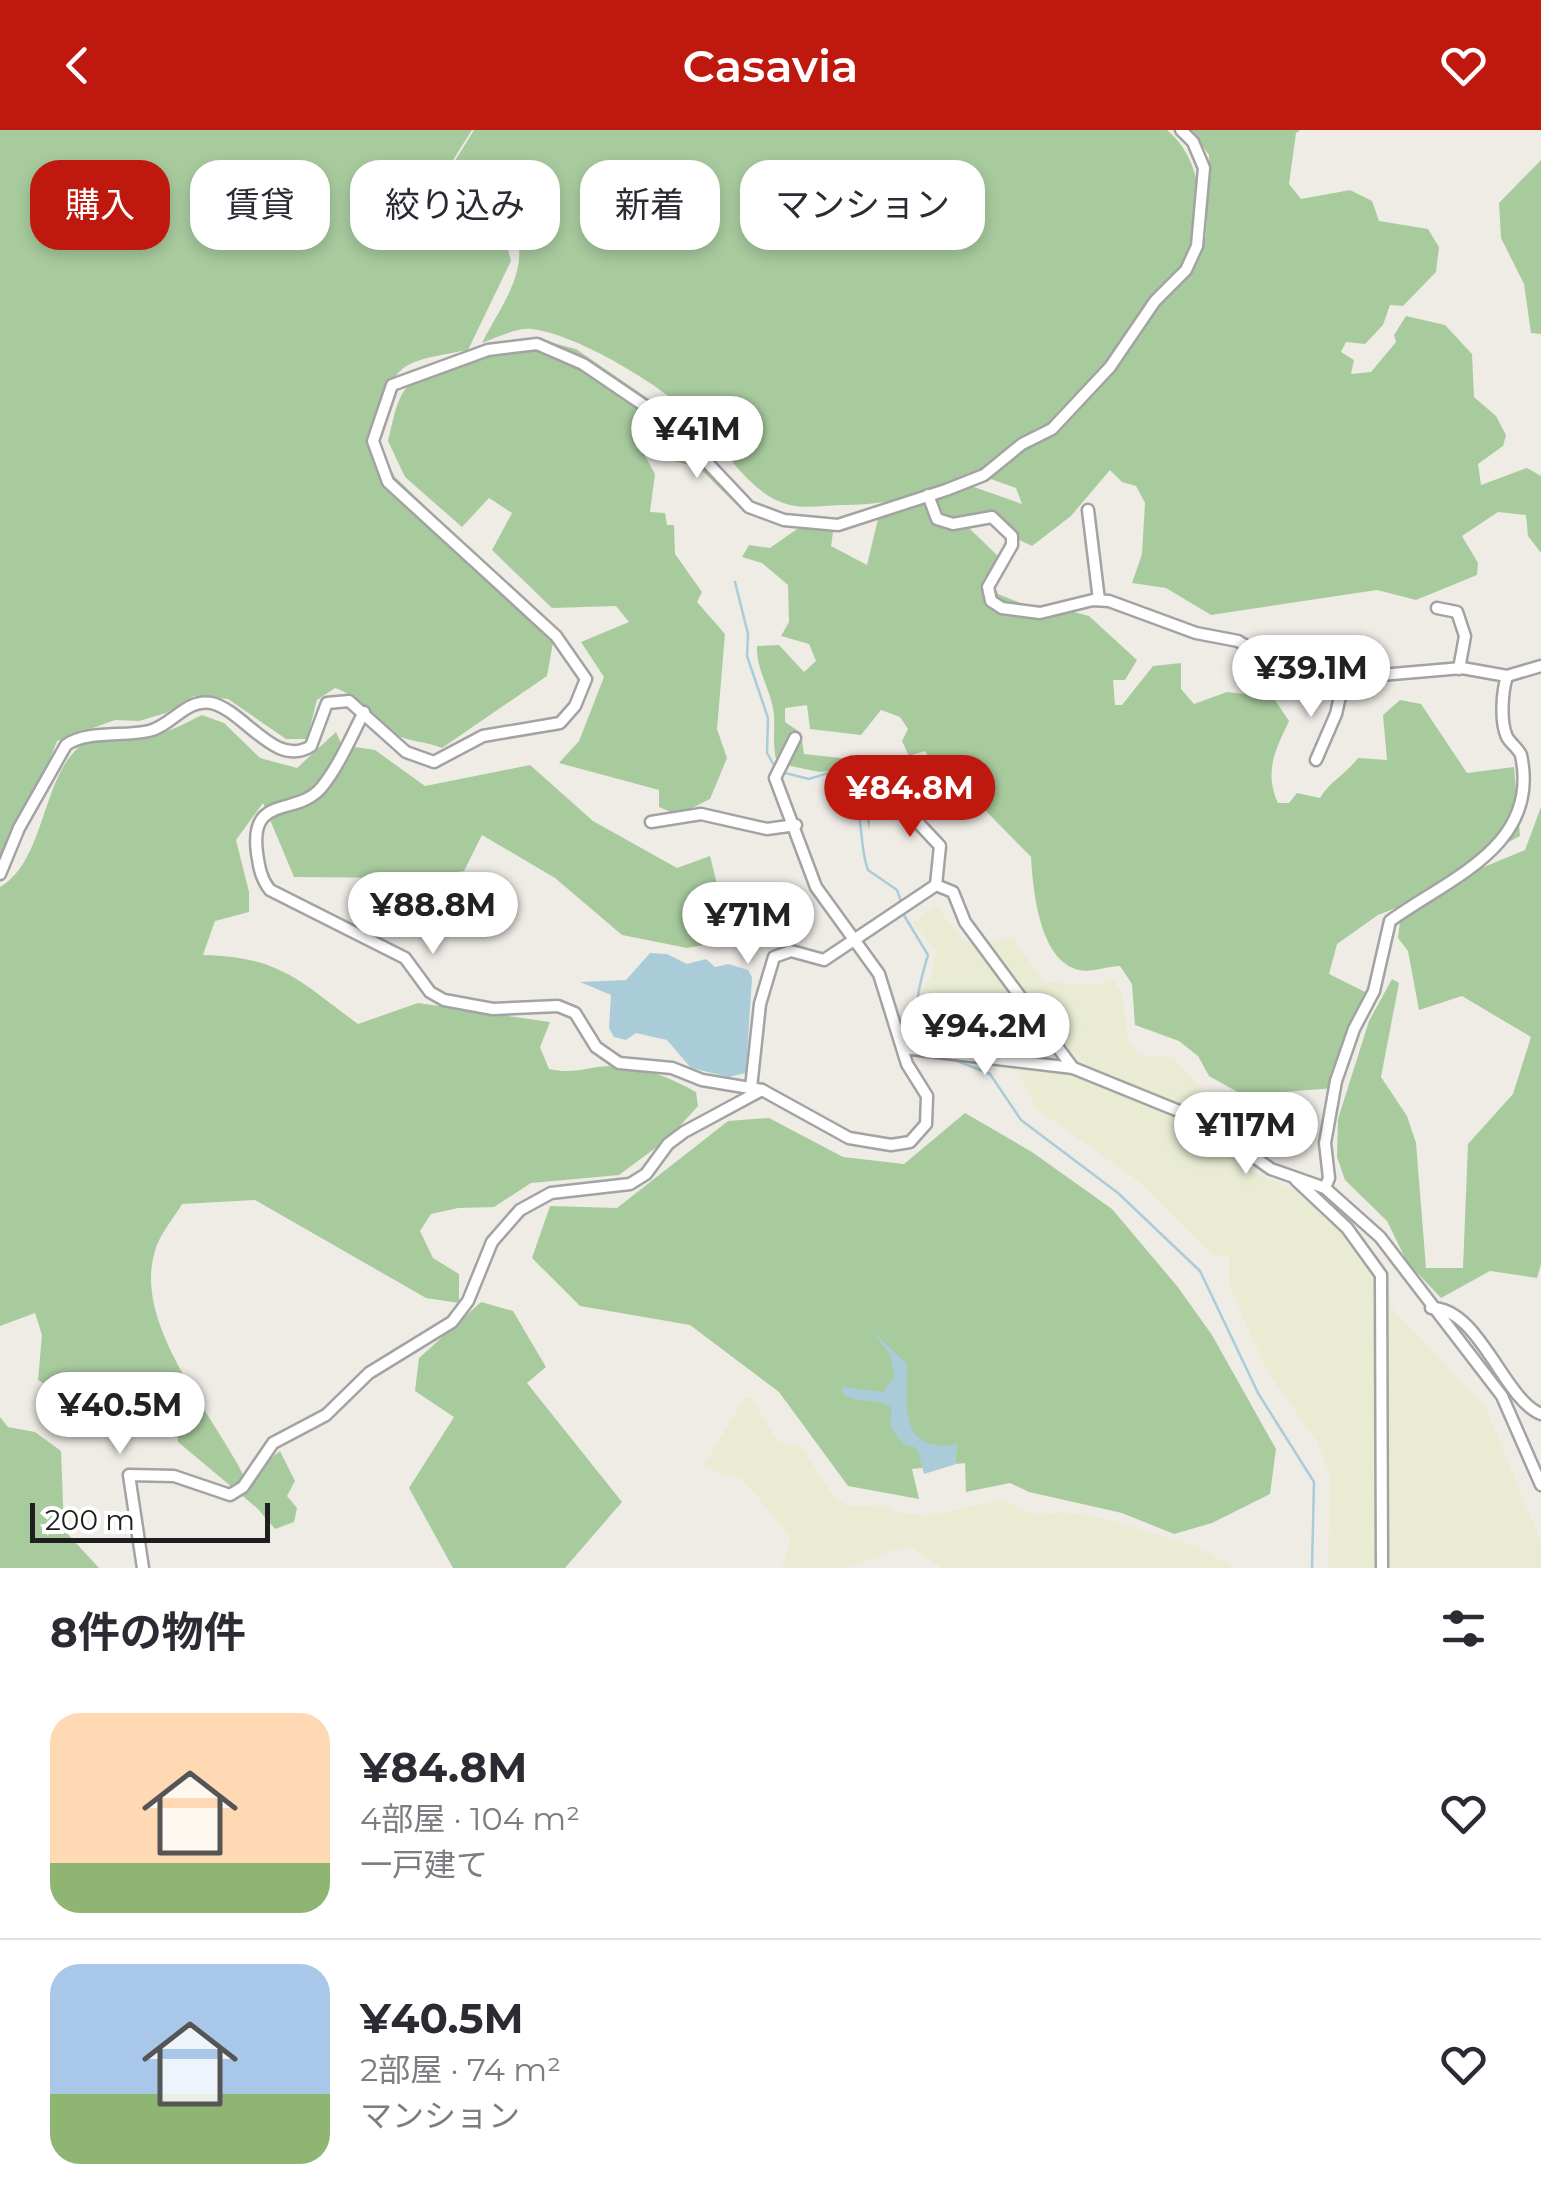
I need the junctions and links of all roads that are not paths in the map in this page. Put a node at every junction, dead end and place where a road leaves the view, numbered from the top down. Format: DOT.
graph roads {
  1 [pos="1181,130"];
  2 [pos="928,495"];
  3 [pos="1088,510"];
  4 [pos="1099,600"];
  5 [pos="1438,608"];
  6 [pos="1541,666"];
  7 [pos="1459,668"];
  8 [pos="1506,676"];
  9 [pos="1344,679"];
  10 [pos="364,712"];
  11 [pos="795,738"];
  12 [pos="1316,760"];
  13 [pos="905,800"];
  14 [pos="652,822"];
  15 [pos="796,824"];
  16 [pos="0,874"];
  17 [pos="936,885"];
  18 [pos="854,941"];
  19 [pos="903,1048"];
  20 [pos="1073,1068"];
  21 [pos="757,1089"];
  22 [pos="1291,1176"];
  23 [pos="1325,1188"];
  24 [pos="1430,1308"];
  25 [pos="1541,1414"];
  26 [pos="1541,1486"];
  27 [pos="143,1568"];
  28 [pos="1382,1568"];
  1 -- 2 [label="street"];
  2 -- 4 [label="street"];
  2 -- 10 [label="street"];
  3 -- 4 [label="street"];
  4 -- 9 [label="street"];
  5 -- 7 [label="street"];
  6 -- 8 [label="street"];
  7 -- 8 [label="street"];
  7 -- 9 [label="street"];
  8 -- 23 [label="street"];
  9 -- 12 [label="street"];
  10 -- 16 [label="street"];
  10 -- 21 [label="street"];
  11 -- 15 [label="street"];
  13 -- 17 [label="street"];
  14 -- 15 [label="street"];
  15 -- 18 [label="street"];
  17 -- 18 [label="street"];
  17 -- 20 [label="street"];
  18 -- 19 [label="street"];
  18 -- 21 [label="street"];
  19 -- 20 [label="street"];
  19 -- 21 [label="street"];
  20 -- 22 [label="street"];
  21 -- 27 [label="street"];
  22 -- 23 [label="street"];
  22 -- 28 [label="street"];
  23 -- 24 [label="street"];
  24 -- 25 [label="street"];
  24 -- 26 [label="street"];
}
